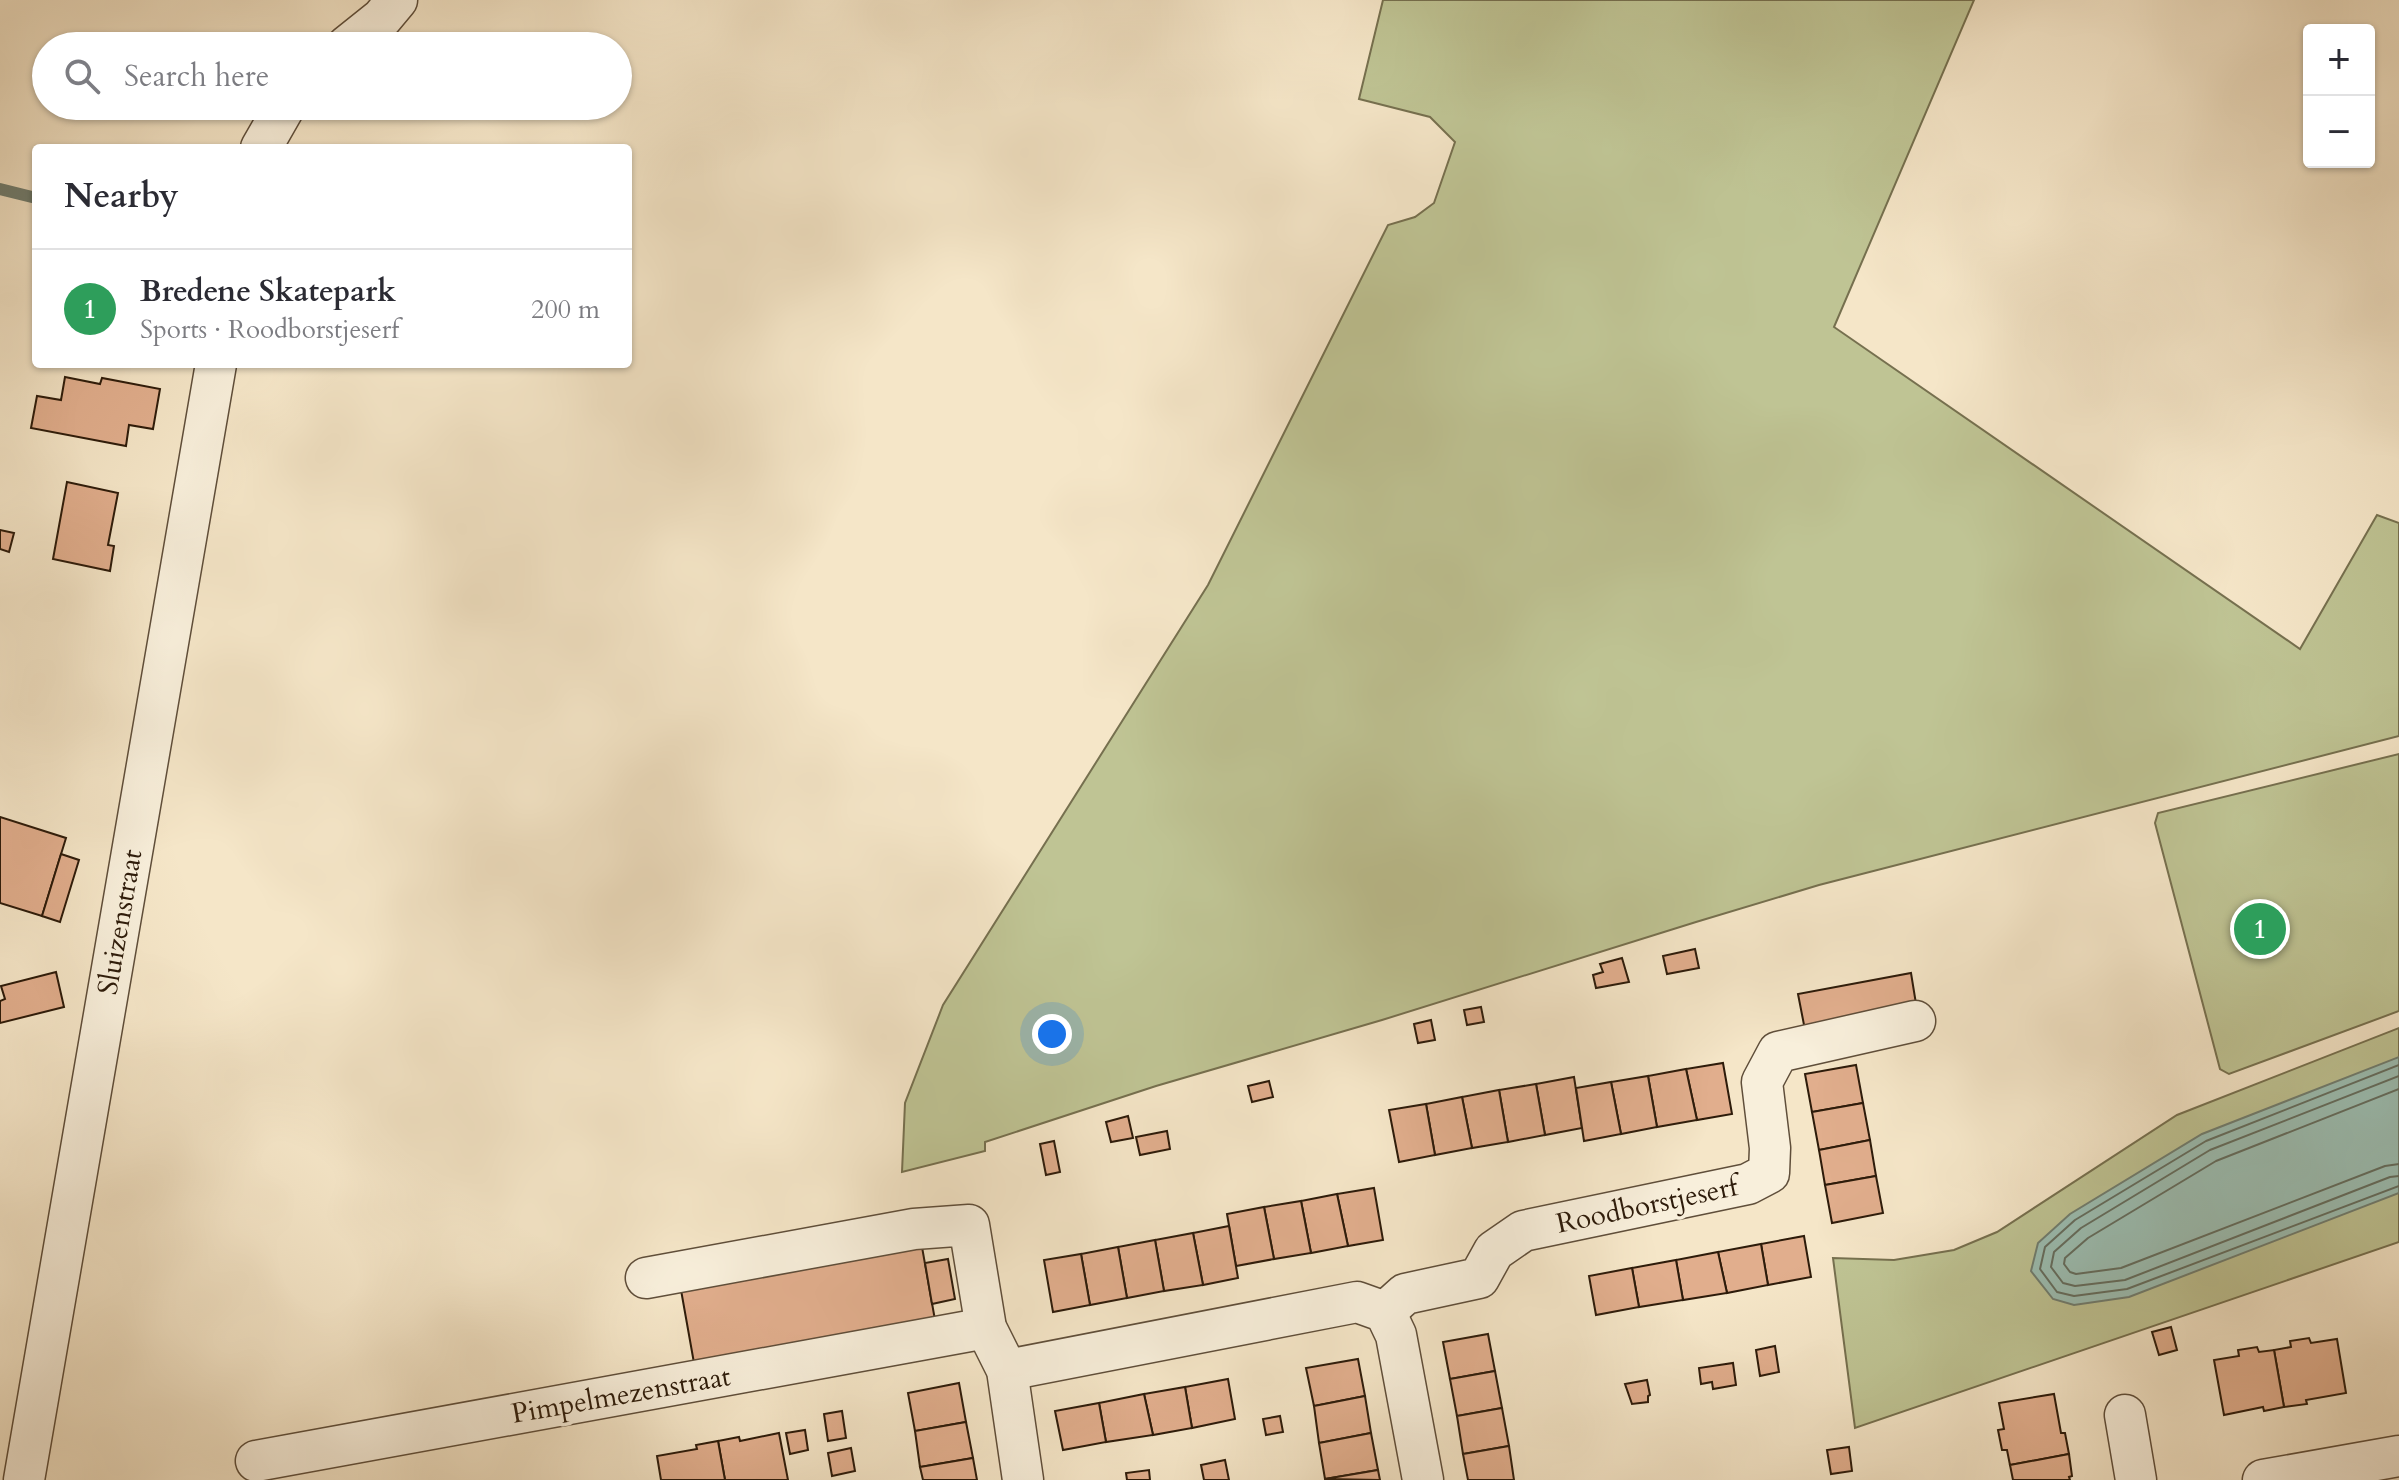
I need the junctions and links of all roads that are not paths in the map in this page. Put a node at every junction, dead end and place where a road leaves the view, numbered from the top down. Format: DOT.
graph roads {
  1 [pos="397,0"];
  2 [pos="364,32"];
  3 [pos="277,120"];
  4 [pos="263,144"];
  5 [pos="215,368"];
  6 [pos="1915,1021"];
  7 [pos="646,1278"];
  8 [pos="1385,1312"];
  9 [pos="986,1328"];
  10 [pos="1007,1370"];
  11 [pos="2125,1415"];
  12 [pos="2399,1456"];
  13 [pos="256,1461"];
  14 [pos="24,1480"];
  15 [pos="1023,1480"];
  16 [pos="1423,1480"];
  17 [pos="2136,1480"];
  18 [pos="2263,1480"];
  1 -- 2 [label="street"];
  3 -- 4 [label="street"];
  5 -- 14 [label="street, Sluizenstraat"];
  6 -- 8 [label="street, Roodborstjeserf"];
  7 -- 9 [label="street"];
  8 -- 10 [label="street"];
  8 -- 16 [label="street"];
  9 -- 10 [label="street"];
  9 -- 13 [label="street, Pimpelmezenstraat"];
  10 -- 15 [label="street"];
  11 -- 17 [label="street"];
  12 -- 18 [label="street"];
}
